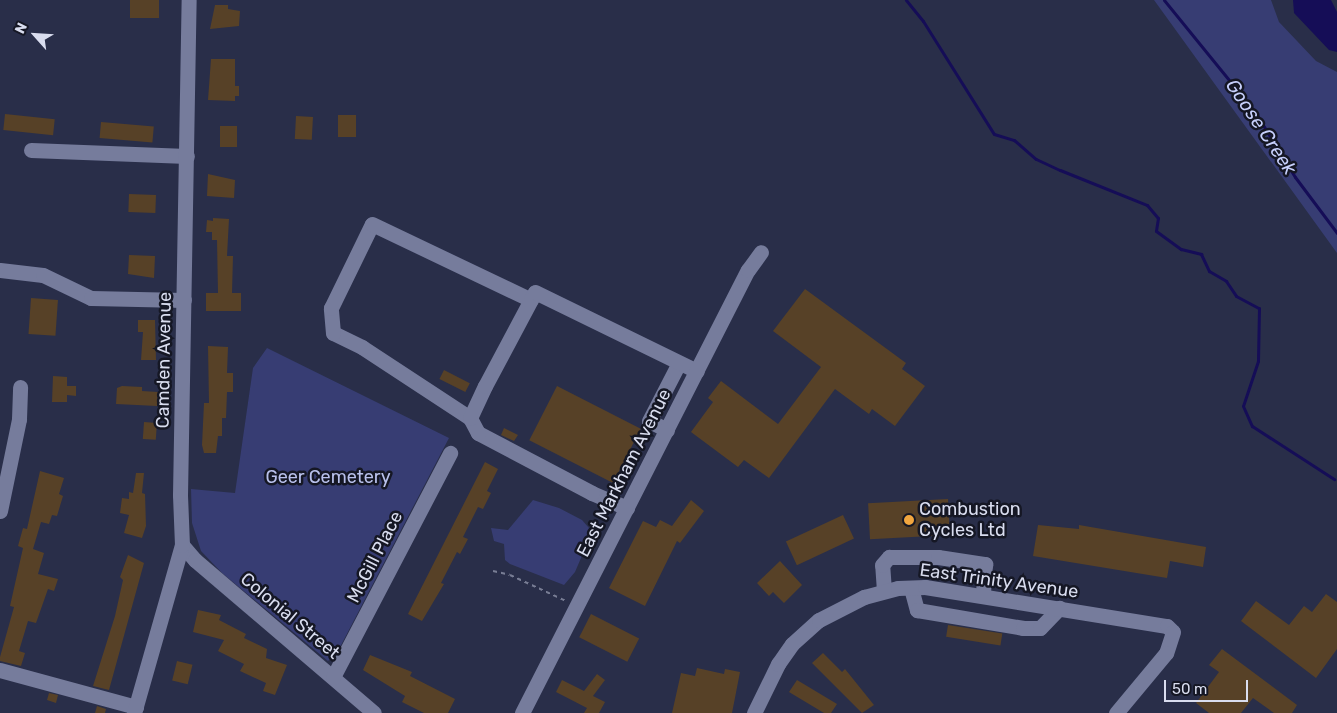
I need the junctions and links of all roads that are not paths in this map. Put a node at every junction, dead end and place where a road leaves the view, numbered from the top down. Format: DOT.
graph roads {
  1 [pos="189,0"];
  2 [pos="31,150"];
  3 [pos="186,156"];
  4 [pos="761,252"];
  5 [pos="0,270"];
  6 [pos="184,300"];
  7 [pos="531,300"];
  8 [pos="679,363"];
  9 [pos="697,371"];
  10 [pos="20,387"];
  11 [pos="470,418"];
  12 [pos="666,430"];
  13 [pos="450,453"];
  14 [pos="627,508"];
  15 [pos="0,511"];
  16 [pos="182,546"];
  17 [pos="912,588"];
  18 [pos="884,591"];
  19 [pos="983,595"];
  20 [pos="1059,608"];
  21 [pos="0,670"];
  22 [pos="333,677"];
  23 [pos="135,710"];
  24 [pos="374,713"];
  25 [pos="522,713"];
  26 [pos="754,713"];
  27 [pos="1116,713"];
  1 -- 3 [label="street, Camden Avenue"];
  2 -- 3 [label="street"];
  3 -- 6 [label="street, Camden Avenue"];
  4 -- 9 [label="street, East Markham Avenue"];
  5 -- 6 [label="street"];
  6 -- 16 [label="street, Camden Avenue"];
  7 -- 8 [label="street"];
  7 -- 11 [label="street"];
  7 -- 11 [label="street"];
  8 -- 9 [label="street"];
  8 -- 12 [label="street"];
  9 -- 12 [label="street, East Markham Avenue"];
  10 -- 15 [label="street"];
  11 -- 14 [label="street"];
  12 -- 14 [label="street, East Markham Avenue"];
  13 -- 22 [label="street, McGill Place"];
  14 -- 25 [label="street, East Markham Avenue"];
  16 -- 22 [label="street, Colonial Street"];
  16 -- 23 [label="street, Camden Avenue"];
  17 -- 18 [label="street, East Trinity Avenue"];
  17 -- 19 [label="street, East Trinity Avenue"];
  17 -- 20 [label="street"];
  18 -- 19 [label="street"];
  18 -- 26 [label="street, East Trinity Avenue"];
  19 -- 20 [label="street, East Trinity Avenue"];
  20 -- 27 [label="street, East Trinity Avenue"];
  21 -- 23 [label="street"];
  22 -- 24 [label="street, Colonial Street"];
}
